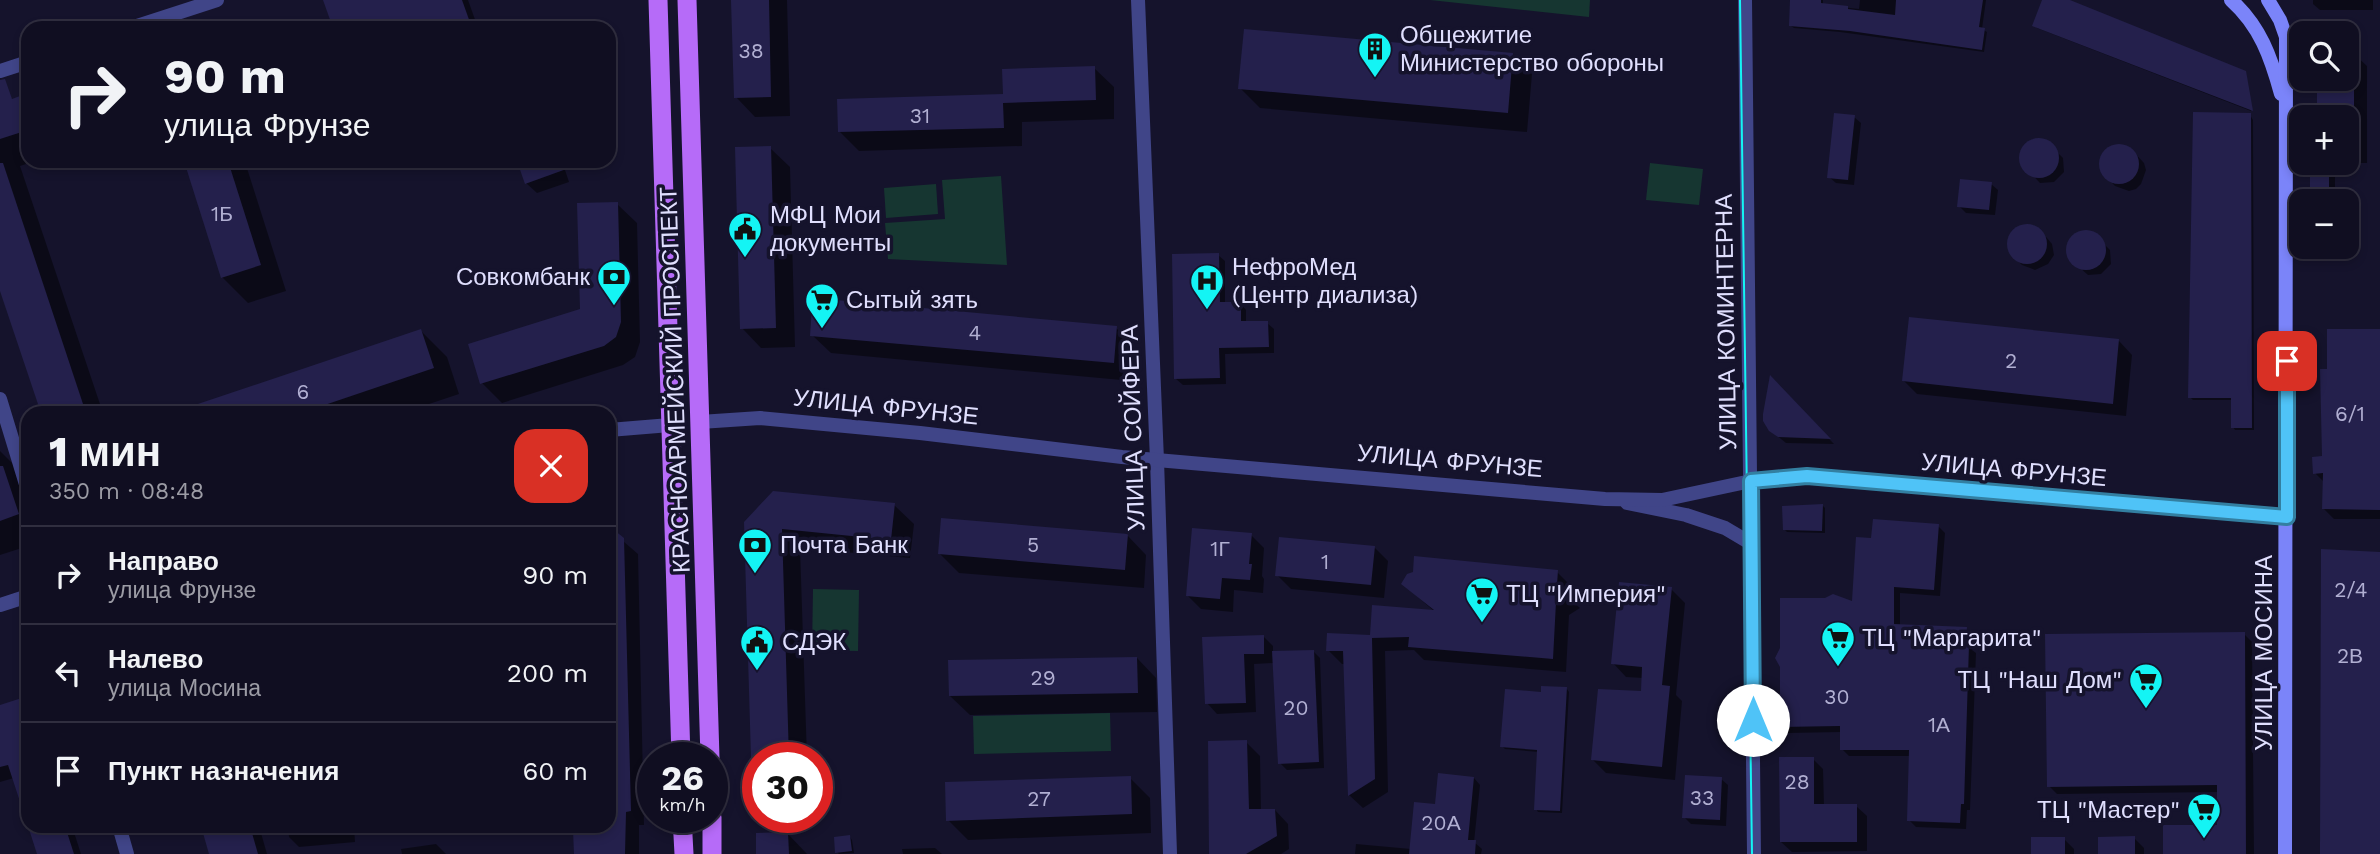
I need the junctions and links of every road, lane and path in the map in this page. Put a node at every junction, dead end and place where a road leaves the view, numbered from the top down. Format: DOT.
graph roads {
  1 [pos="217,0"];
  2 [pos="658,0"];
  3 [pos="687,0"];
  4 [pos="1138,0"];
  5 [pos="1745,0"];
  6 [pos="2231,0"];
  7 [pos="2268,0"];
  8 [pos="152,21"];
  9 [pos="21,64"];
  10 [pos="0,71"];
  11 [pos="2286,115"];
  12 [pos="0,399"];
  13 [pos="700,422"];
  14 [pos="670,425"];
  15 [pos="616,429"];
  16 [pos="1157,460"];
  17 [pos="21,468"];
  18 [pos="1751,481"];
  19 [pos="1605,499"];
  20 [pos="2287,517"];
  21 [pos="1752,544"];
  22 [pos="21,598"];
  23 [pos="0,605"];
  24 [pos="680,742"];
  25 [pos="710,742"];
  26 [pos="121,833"];
  27 [pos="683,833"];
  28 [pos="712,833"];
  29 [pos="127,854"];
  30 [pos="684,854"];
  31 [pos="712,854"];
  32 [pos="1170,854"];
  33 [pos="1754,854"];
  34 [pos="2285,854"];
  1 -- 8 [label="street"];
  2 -- 14 [label="main road, КРАСНОАРМЕЙСКИЙ ПРОСПЕКТ"];
  3 -- 13 [label="main road, КРАСНОАРМЕЙСКИЙ ПРОСПЕКТ"];
  4 -- 16 [label="street, УЛИЦА СОЙФЕРА"];
  5 -- 18 [label="street, УЛИЦА КОМИНТЕРНА"];
  6 -- 11 [label="main road"];
  7 -- 11 [label="main road"];
  9 -- 10 [label="street"];
  11 -- 20 [label="main road, УЛИЦА МОСИНА"];
  12 -- 17 [label="street"];
  13 -- 14 [label="main road, УЛИЦА ФРУНЗЕ"];
  13 -- 16 [label="street, УЛИЦА ФРУНЗЕ"];
  13 -- 25 [label="main road, КРАСНОАРМЕЙСКИЙ ПРОСПЕКТ"];
  14 -- 15 [label="street, УЛИЦА ФРУНЗЕ"];
  14 -- 24 [label="main road, КРАСНОАРМЕЙСКИЙ ПРОСПЕКТ"];
  16 -- 19 [label="street, УЛИЦА ФРУНЗЕ"];
  16 -- 32 [label="street, УЛИЦА СОЙФЕРА"];
  18 -- 19 [label="street, УЛИЦА ФРУНЗЕ"];
  18 -- 20 [label="street, УЛИЦА ФРУНЗЕ"];
  18 -- 21 [label="street, УЛИЦА КОМИНТЕРНА"];
  19 -- 21 [label="street"];
  20 -- 34 [label="main road, УЛИЦА МОСИНА"];
  21 -- 33 [label="street, УЛИЦА КОМИНТЕРНА"];
  22 -- 23 [label="street"];
  26 -- 29 [label="street"];
  27 -- 30 [label="main road"];
  28 -- 31 [label="main road"];
}
